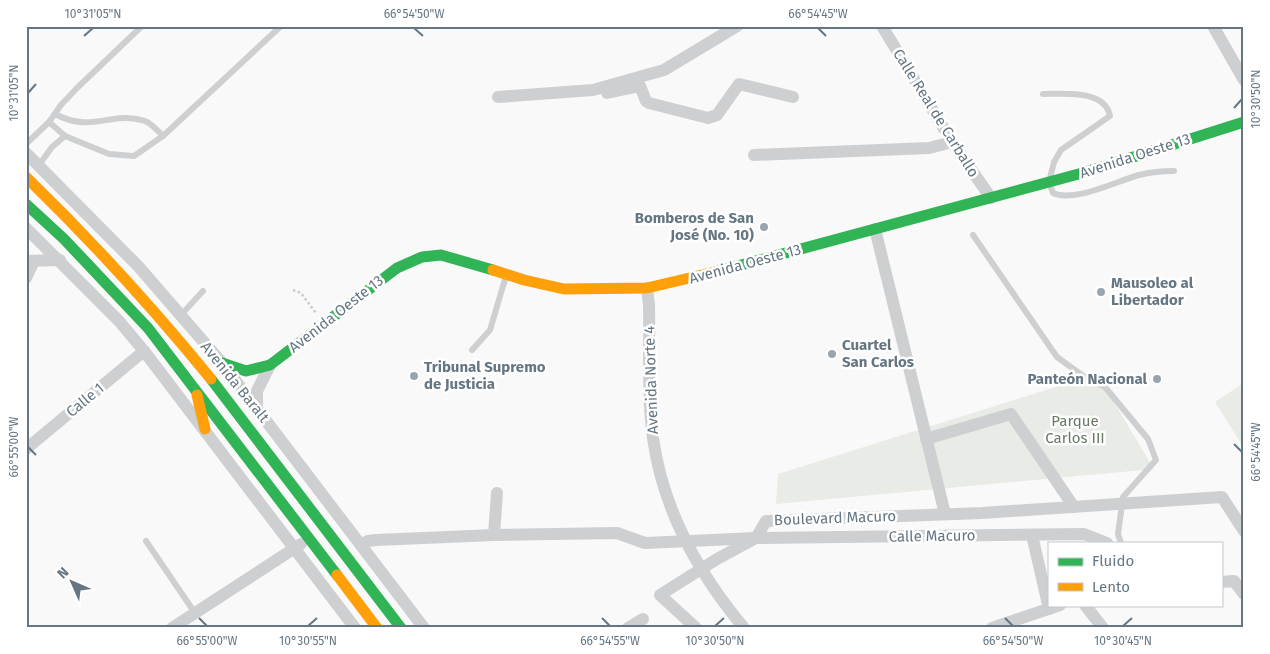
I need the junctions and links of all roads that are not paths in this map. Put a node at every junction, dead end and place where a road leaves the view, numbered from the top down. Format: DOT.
graph roads {
  1 [pos="142,26"];
  2 [pos="281,26"];
  3 [pos="737,26"];
  4 [pos="882,26"];
  5 [pos="1213,26"];
  6 [pos="1244,80"];
  7 [pos="593,90"];
  8 [pos="1043,94"];
  9 [pos="498,97"];
  10 [pos="793,98"];
  11 [pos="55,114"];
  12 [pos="49,122"];
  13 [pos="1244,122"];
  14 [pos="65,136"];
  15 [pos="163,136"];
  16 [pos="952,142"];
  17 [pos="26,144"];
  18 [pos="26,153"];
  19 [pos="754,156"];
  20 [pos="39,164"];
  21 [pos="1174,171"];
  22 [pos="26,177"];
  23 [pos="1050,182"];
  24 [pos="991,198"];
  25 [pos="26,204"];
  26 [pos="26,228"];
  27 [pos="875,229"];
  28 [pos="973,235"];
  29 [pos="60,260"];
  30 [pos="30,261"];
  31 [pos="507,274"];
  32 [pos="26,278"];
  33 [pos="647,288"];
  34 [pos="203,291"];
  35 [pos="180,316"];
  36 [pos="472,350"];
  37 [pos="144,351"];
  38 [pos="222,363"];
  39 [pos="270,365"];
  40 [pos="196,387"];
  41 [pos="257,408"];
  42 [pos="206,429"];
  43 [pos="926,439"];
  44 [pos="26,449"];
  45 [pos="497,493"];
  46 [pos="1122,504"];
  47 [pos="1074,507"];
  48 [pos="945,514"];
  49 [pos="340,517"];
  50 [pos="324,529"];
  51 [pos="1244,531"];
  52 [pos="494,535"];
  53 [pos="1032,535"];
  54 [pos="756,538"];
  55 [pos="310,539"];
  56 [pos="146,540"];
  57 [pos="1104,542"];
  58 [pos="1120,542"];
  59 [pos="361,545"];
  60 [pos="294,548"];
  61 [pos="1222,582"];
  62 [pos="1048,585"];
  63 [pos="1244,594"];
  64 [pos="1086,606"];
  65 [pos="1055,607"];
  66 [pos="195,613"];
  67 [pos="643,618"];
  68 [pos="172,628"];
  69 [pos="355,628"];
  70 [pos="377,628"];
  71 [pos="401,628"];
  72 [pos="424,628"];
  73 [pos="628,628"];
  74 [pos="696,628"];
  75 [pos="744,628"];
  76 [pos="992,628"];
  77 [pos="1103,628"];
  1 -- 11 [label="lane"];
  2 -- 15 [label="lane"];
  3 -- 7 [label="street"];
  4 -- 16 [label="street, Calle Real de Carballo"];
  5 -- 6 [label="street"];
  7 -- 9 [label="street"];
  7 -- 10 [label="street"];
  8 -- 23 [label="lane"];
  11 -- 12 [label="lane"];
  11 -- 15 [label="lane"];
  12 -- 14 [label="lane"];
  12 -- 17 [label="lane"];
  13 -- 23 [label="main road, Avenida Oeste 13"];
  14 -- 15 [label="lane"];
  14 -- 20 [label="lane"];
  16 -- 19 [label="street"];
  16 -- 24 [label="street, Calle Real de Carballo"];
  18 -- 20 [label="street, Avenida Baralt"];
  20 -- 35 [label="street, Avenida Baralt"];
  21 -- 23 [label="lane"];
  22 -- 50 [label="main road, Avenida Baralt"];
  23 -- 24 [label="main road, Avenida Oeste 13"];
  24 -- 27 [label="main road, Avenida Oeste 13"];
  25 -- 40 [label="main road"];
  26 -- 29 [label="street"];
  27 -- 33 [label="main road, Avenida Oeste 13"];
  27 -- 43 [label="street"];
  28 -- 46 [label="lane"];
  29 -- 30 [label="street"];
  29 -- 37 [label="street"];
  30 -- 32 [label="street"];
  31 -- 33 [label="main road, Avenida Oeste 13"];
  31 -- 36 [label="lane"];
  31 -- 39 [label="main road, Avenida Oeste 13"];
  33 -- 75 [label="street, Avenida Norte 4"];
  34 -- 35 [label="lane"];
  35 -- 38 [label="street, Avenida Baralt"];
  37 -- 42 [label="street"];
  37 -- 44 [label="street, Calle 1"];
  38 -- 39 [label="main road, Avenida Oeste 13"];
  38 -- 41 [label="street, Avenida Baralt"];
  39 -- 41 [label="street, Avenida Oeste 13"];
  40 -- 42 [label="main road"];
  40 -- 55 [label="main road"];
  41 -- 49 [label="street, Avenida Baralt"];
  42 -- 60 [label="street"];
  43 -- 47 [label="street"];
  43 -- 48 [label="street"];
  45 -- 52 [label="street"];
  46 -- 47 [label="street, Boulevard Macuro"];
  46 -- 51 [label="street, Boulevard Macuro"];
  46 -- 58 [label="lane"];
  47 -- 48 [label="street, Boulevard Macuro"];
  48 -- 54 [label="street, Boulevard Macuro"];
  49 -- 50 [label="street"];
  49 -- 59 [label="street, Avenida Baralt"];
  50 -- 55 [label="street"];
  50 -- 71 [label="main road, Avenida Baralt"];
  52 -- 54 [label="street, Boulevard Macuro"];
  52 -- 59 [label="street, Boulevard Macuro"];
  53 -- 54 [label="street, Calle Macuro"];
  53 -- 57 [label="street, Calle Macuro"];
  53 -- 62 [label="street"];
  54 -- 74 [label="street"];
  55 -- 60 [label="street"];
  55 -- 70 [label="main road"];
  56 -- 66 [label="lane"];
  59 -- 72 [label="street, Avenida Baralt"];
  60 -- 66 [label="street"];
  60 -- 69 [label="street"];
  61 -- 63 [label="street"];
  64 -- 77 [label="street"];
  65 -- 76 [label="street"];
  66 -- 68 [label="street"];
  67 -- 73 [label="street"];
}
